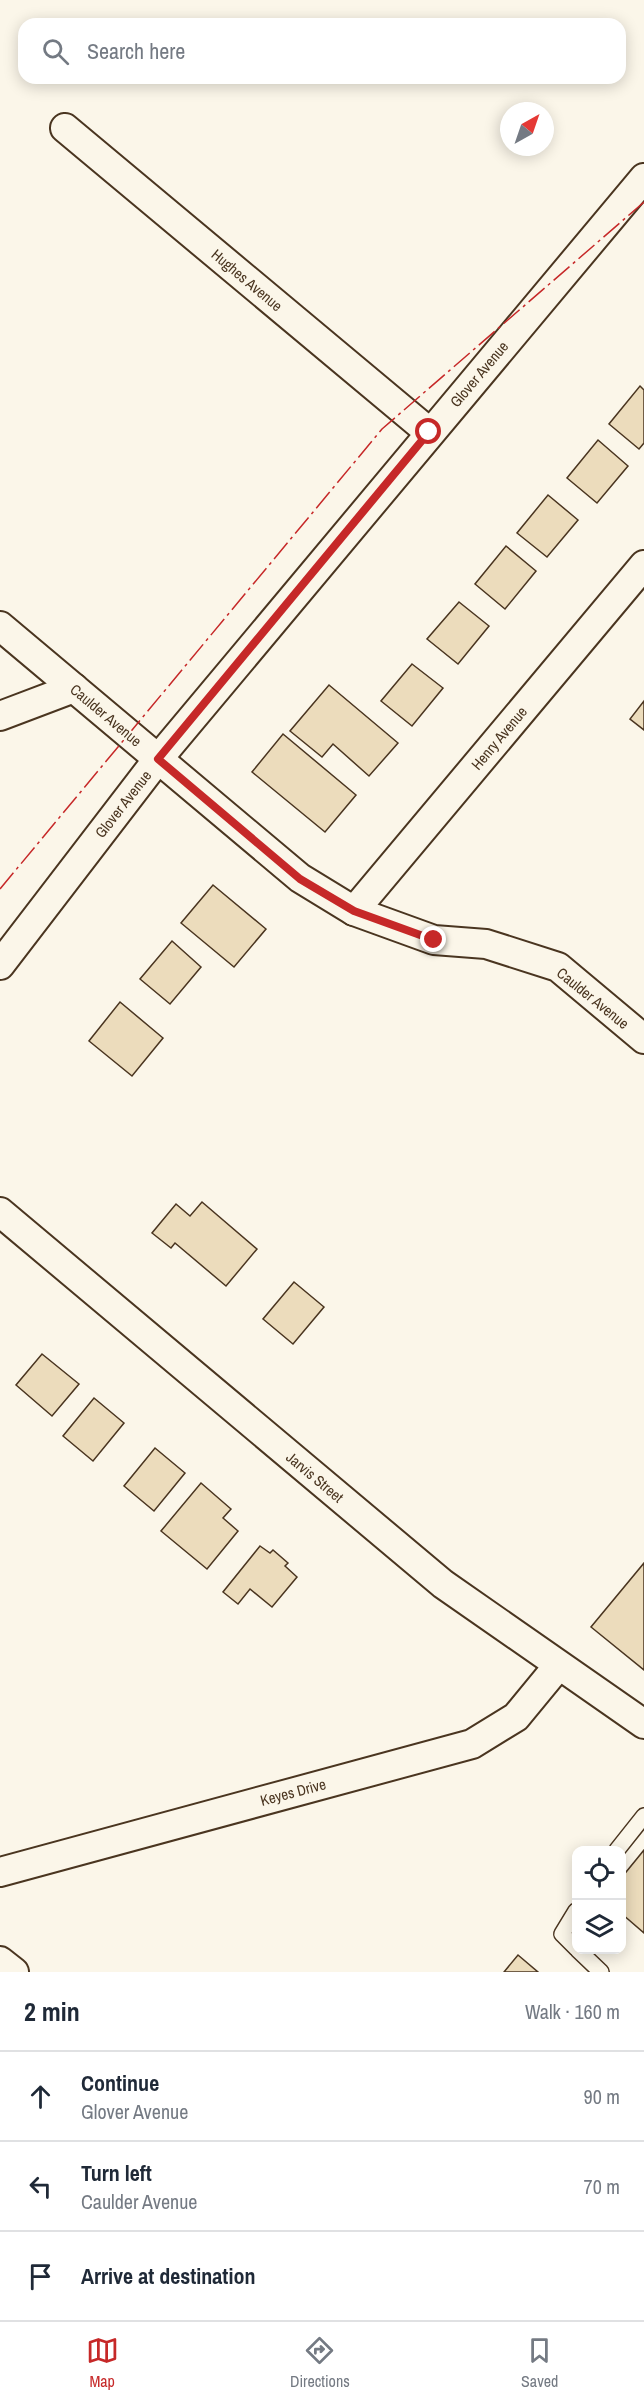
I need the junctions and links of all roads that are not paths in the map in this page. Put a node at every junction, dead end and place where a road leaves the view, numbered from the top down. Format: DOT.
graph roads {
  1 [pos="65,128"];
  2 [pos="644,178"];
  3 [pos="429,432"];
  4 [pos="644,565"];
  5 [pos="0,626"];
  6 [pos="74,688"];
  7 [pos="0,716"];
  8 [pos="158,759"];
  9 [pos="354,911"];
  10 [pos="0,965"];
  11 [pos="644,1039"];
  12 [pos="0,1212"];
  13 [pos="558,1666"];
  14 [pos="644,1724"];
  15 [pos="644,1816"];
  16 [pos="621,1846"];
  17 [pos="0,1872"];
  18 [pos="572,1918"];
  19 [pos="572,1944"];
  20 [pos="582,1954"];
  21 [pos="0,1961"];
  22 [pos="14,1972"];
  23 [pos="601,1972"];
  1 -- 3 [label="street, Hughes Avenue"];
  2 -- 3 [label="street, Glover Avenue"];
  3 -- 8 [label="street, Glover Avenue"];
  4 -- 9 [label="street, Henry Avenue"];
  5 -- 6 [label="street, Caulder Avenue"];
  6 -- 7 [label="street"];
  6 -- 8 [label="street, Caulder Avenue"];
  8 -- 9 [label="street, Caulder Avenue"];
  8 -- 10 [label="street, Glover Avenue"];
  9 -- 11 [label="street, Caulder Avenue"];
  12 -- 13 [label="street, Jarvis Street"];
  13 -- 14 [label="street, Jarvis Street"];
  13 -- 17 [label="street, Keyes Drive"];
  15 -- 16 [label="lane"];
  18 -- 19 [label="lane"];
  20 -- 23 [label="lane"];
  21 -- 22 [label="street"];
}
